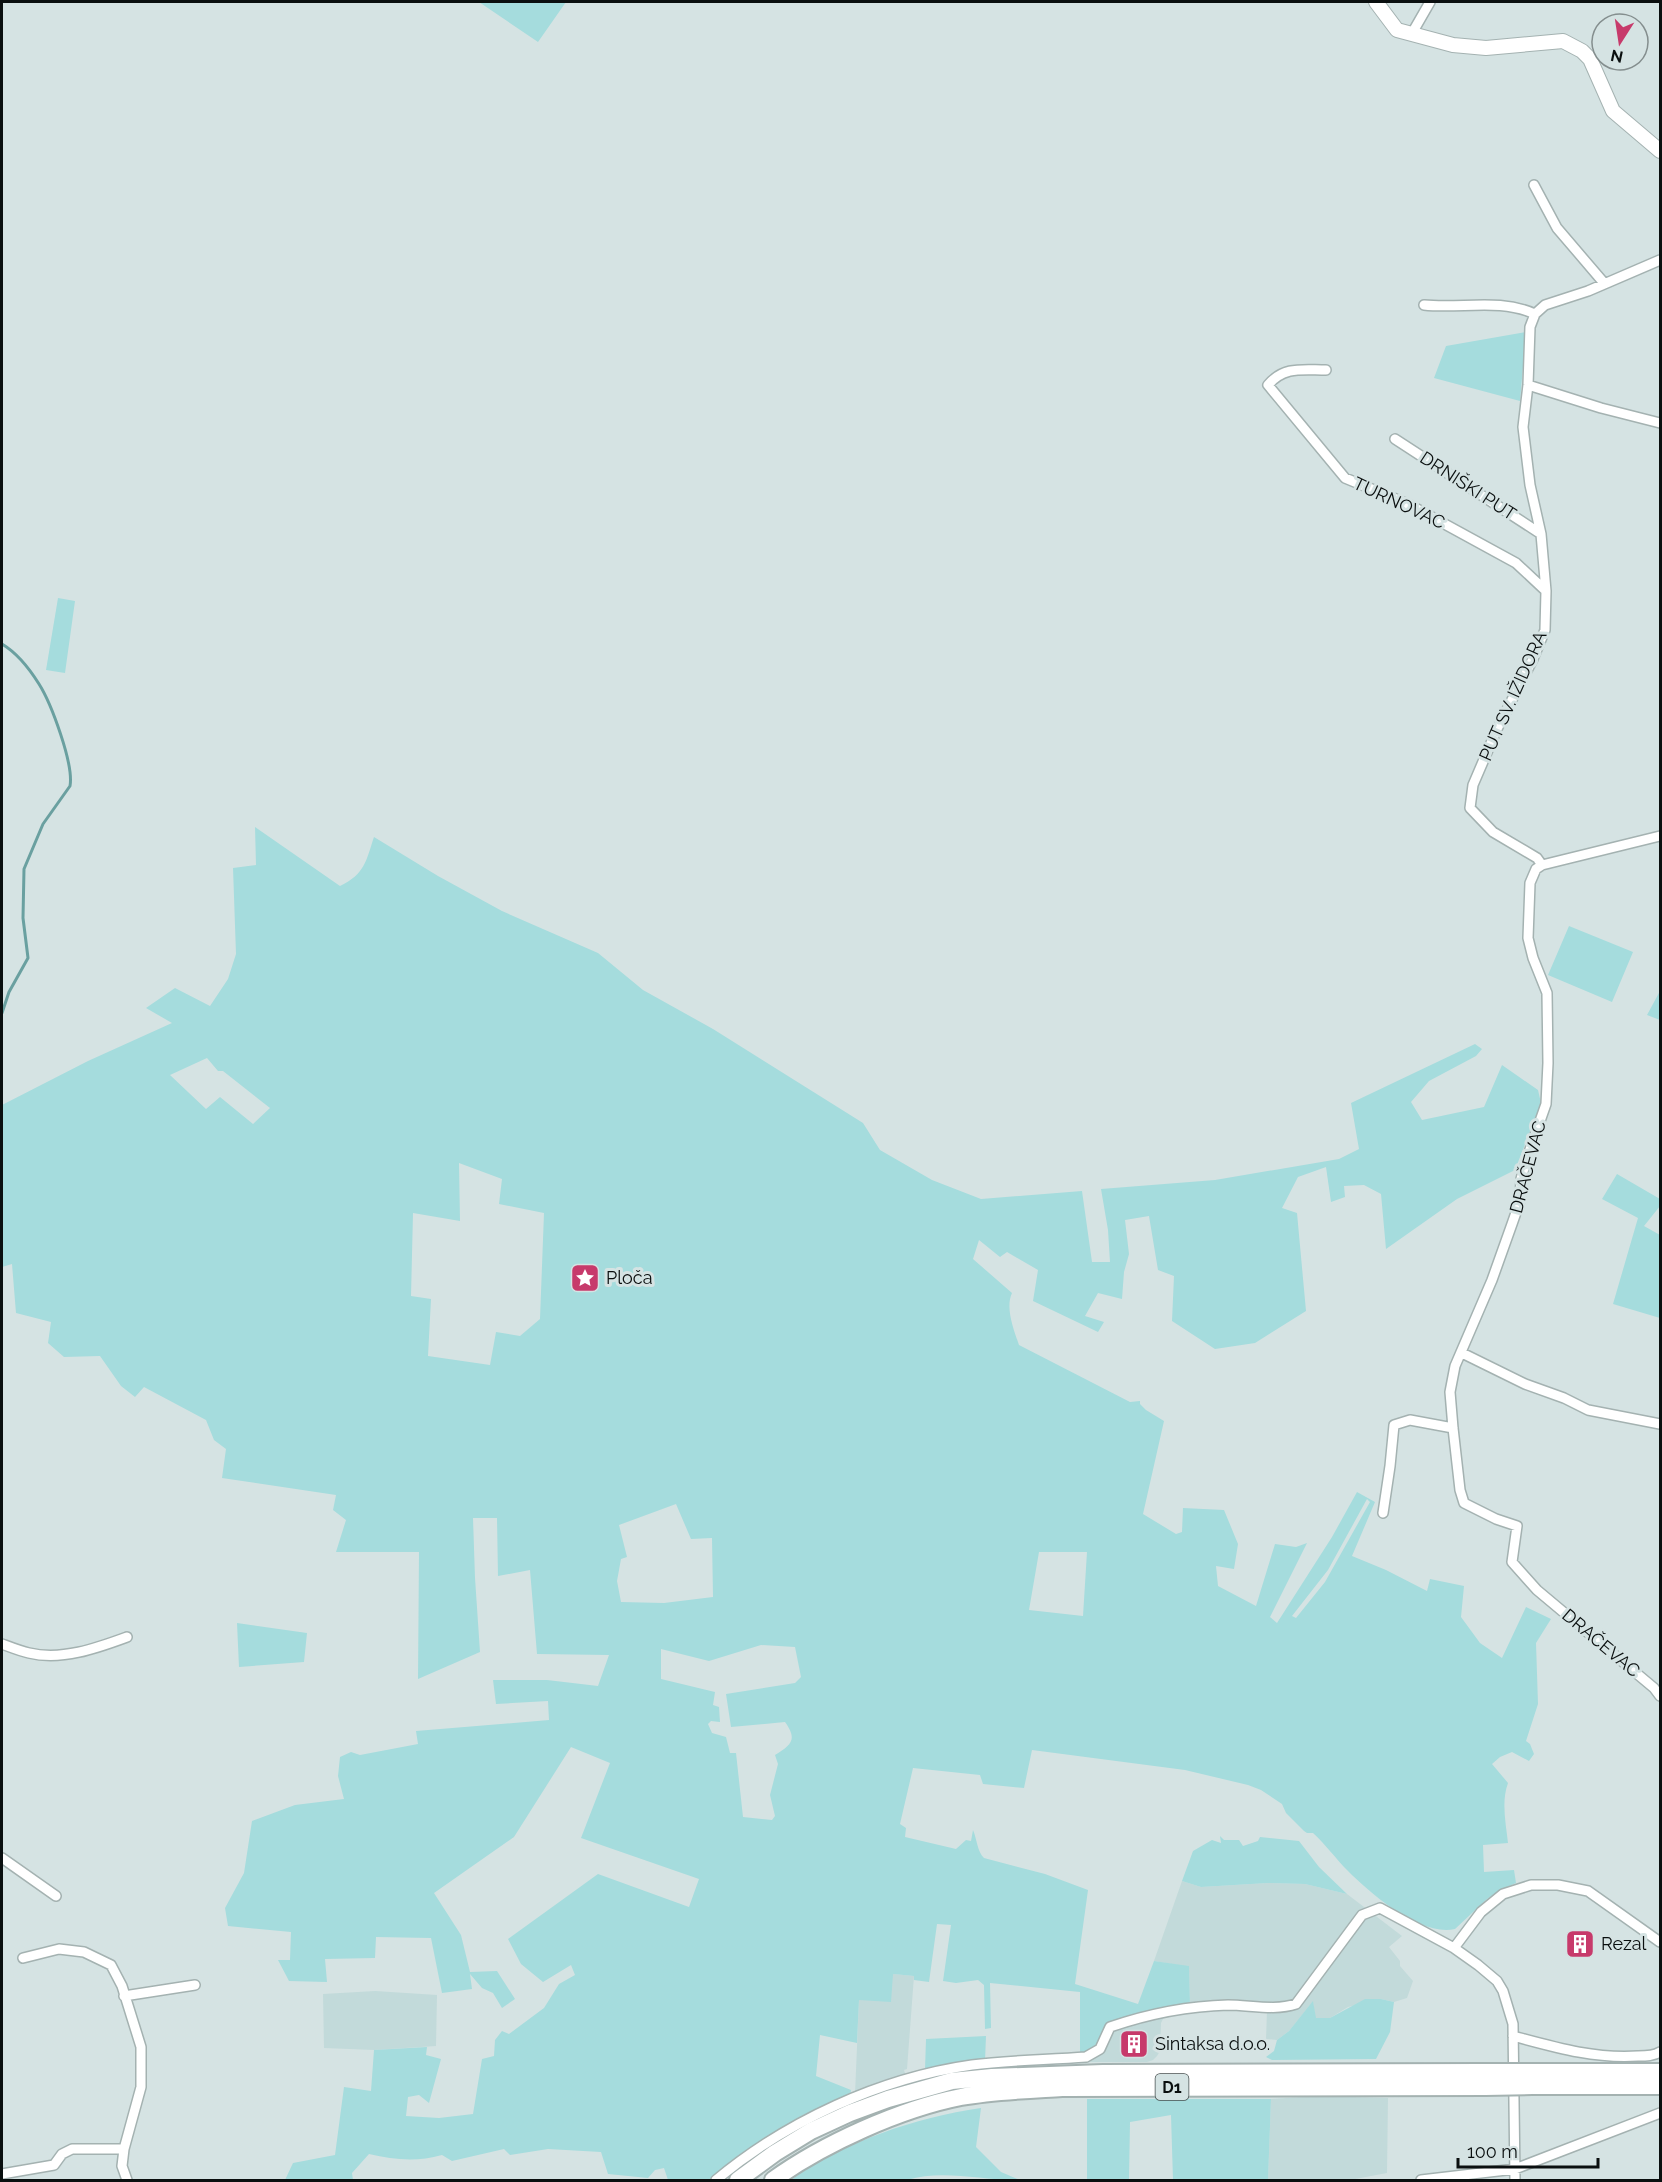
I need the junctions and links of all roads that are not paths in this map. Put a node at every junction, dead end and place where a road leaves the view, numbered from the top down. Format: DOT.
graph roads {
  1 [pos="1376,2"];
  2 [pos="1430,2"];
  3 [pos="1411,35"];
  4 [pos="1660,151"];
  5 [pos="1534,184"];
  6 [pos="1660,260"];
  7 [pos="1604,283"];
  8 [pos="1424,305"];
  9 [pos="1535,314"];
  10 [pos="1326,369"];
  11 [pos="1528,385"];
  12 [pos="1660,423"];
  13 [pos="1395,439"];
  14 [pos="1541,534"];
  15 [pos="1546,591"];
  16 [pos="1660,836"];
  17 [pos="1539,867"];
  18 [pos="1462,1353"];
  19 [pos="1660,1424"];
  20 [pos="1453,1428"];
  21 [pos="1383,1513"];
  22 [pos="127,1637"];
  23 [pos="2,1644"];
  24 [pos="1660,1696"];
  25 [pos="2,1858"];
  26 [pos="56,1896"];
  27 [pos="1660,1942"];
  28 [pos="1454,1948"];
  29 [pos="23,1958"];
  30 [pos="195,1985"];
  31 [pos="124,1995"];
  32 [pos="1513,2036"];
  33 [pos="1660,2052"];
  34 [pos="1157,2060"];
  35 [pos="1257,2060"];
  36 [pos="1295,2072"];
  37 [pos="1660,2072"];
  38 [pos="1103,2073"];
  39 [pos="1484,2079"];
  40 [pos="1533,2079"];
  41 [pos="1660,2086"];
  42 [pos="1660,2113"];
  43 [pos="124,2149"];
  44 [pos="1515,2169"];
  45 [pos="2,2174"];
  46 [pos="1432,2179"];
  47 [pos="127,2181"];
  48 [pos="716,2181"];
  49 [pos="738,2181"];
  50 [pos="773,2181"];
  51 [pos="1421,2181"];
  52 [pos="1515,2181"];
  1 -- 3 [label="street"];
  2 -- 3 [label="street"];
  3 -- 4 [label="street"];
  5 -- 7 [label="street"];
  6 -- 7 [label="street"];
  7 -- 9 [label="street"];
  8 -- 9 [label="street"];
  9 -- 11 [label="street, PUT SV. IŽIDORA"];
  10 -- 15 [label="street, TURNOVAC"];
  11 -- 12 [label="street"];
  11 -- 14 [label="street, PUT SV. IŽIDORA"];
  13 -- 14 [label="street, DRNIŠKI PUT"];
  14 -- 15 [label="street, PUT SV. IŽIDORA"];
  15 -- 17 [label="street, PUT SV. IŽIDORA"];
  16 -- 17 [label="street"];
  17 -- 18 [label="street, DRAČEVAC"];
  18 -- 19 [label="street"];
  18 -- 20 [label="street, DRAČEVAC"];
  20 -- 21 [label="street"];
  20 -- 24 [label="street, DRAČEVAC"];
  22 -- 23 [label="street"];
  25 -- 26 [label="street"];
  27 -- 28 [label="street"];
  28 -- 32 [label="street"];
  28 -- 48 [label="street"];
  29 -- 31 [label="street"];
  30 -- 31 [label="street"];
  31 -- 43 [label="street"];
  32 -- 33 [label="street"];
  32 -- 44 [label="street"];
  34 -- 38 [label="highway"];
  35 -- 36 [label="highway"];
  36 -- 38 [label="highway, D1"];
  36 -- 39 [label="highway, D1"];
  37 -- 40 [label="highway, D1"];
  38 -- 49 [label="highway, D1"];
  39 -- 40 [label="highway, D1, bridge"];
  39 -- 50 [label="highway, D1"];
  40 -- 41 [label="highway, D1"];
  42 -- 44 [label="street"];
  43 -- 45 [label="street"];
  43 -- 47 [label="street"];
  44 -- 46 [label="street"];
  44 -- 52 [label="street"];
  46 -- 51 [label="street"];
}
